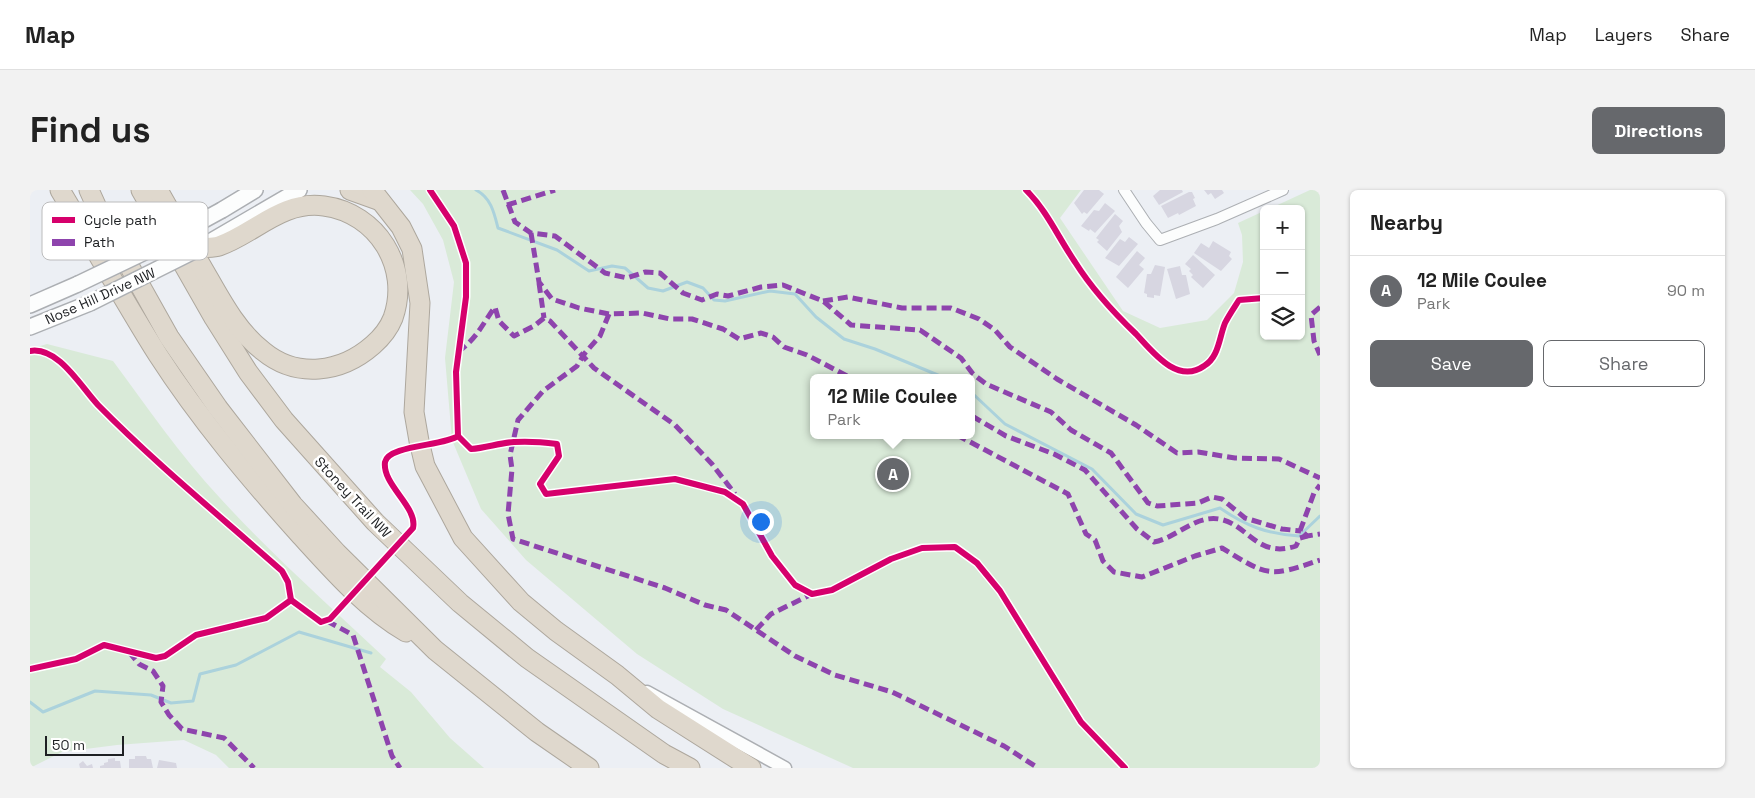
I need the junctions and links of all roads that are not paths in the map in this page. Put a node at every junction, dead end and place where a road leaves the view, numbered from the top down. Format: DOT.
graph roads {
  1 [pos="60,190"];
  2 [pos="89,190"];
  3 [pos="141,190"];
  4 [pos="158,190"];
  5 [pos="255,190"];
  6 [pos="299,190"];
  7 [pos="350,190"];
  8 [pos="1124,190"];
  9 [pos="1282,190"];
  10 [pos="375,195"];
  11 [pos="67,202"];
  12 [pos="94,202"];
  13 [pos="148,202"];
  14 [pos="165,202"];
  15 [pos="208,218"];
  16 [pos="234,233"];
  17 [pos="208,247"];
  18 [pos="102,260"];
  19 [pos="126,260"];
  20 [pos="128,260"];
  21 [pos="176,260"];
  22 [pos="181,260"];
  23 [pos="198,260"];
  24 [pos="30,305"];
  25 [pos="30,327"];
  26 [pos="435,650"];
  27 [pos="617,675"];
  28 [pos="589,768"];
  29 [pos="690,768"];
  30 [pos="751,768"];
  31 [pos="785,768"];
  1 -- 11 [label="highway"];
  2 -- 12 [label="highway"];
  3 -- 13 [label="highway, Stoney Trail NW"];
  4 -- 14 [label="highway"];
  5 -- 15 [label="main road, Nose Hill Drive NW, bridge"];
  6 -- 16 [label="main road"];
  7 -- 10 [label="highway"];
  8 -- 9 [label="street"];
  10 -- 27 [label="highway"];
  16 -- 17 [label="highway"];
  16 -- 23 [label="highway"];
  18 -- 26 [label="highway"];
  19 -- 26 [label="highway"];
  20 -- 24 [label="main road, Nose Hill Drive NW, bridge"];
  21 -- 25 [label="main road, Nose Hill Drive NW, bridge"];
  22 -- 29 [label="highway, Stoney Trail NW"];
  26 -- 28 [label="highway"];
  27 -- 30 [label="highway"];
  27 -- 31 [label="street"];
}
